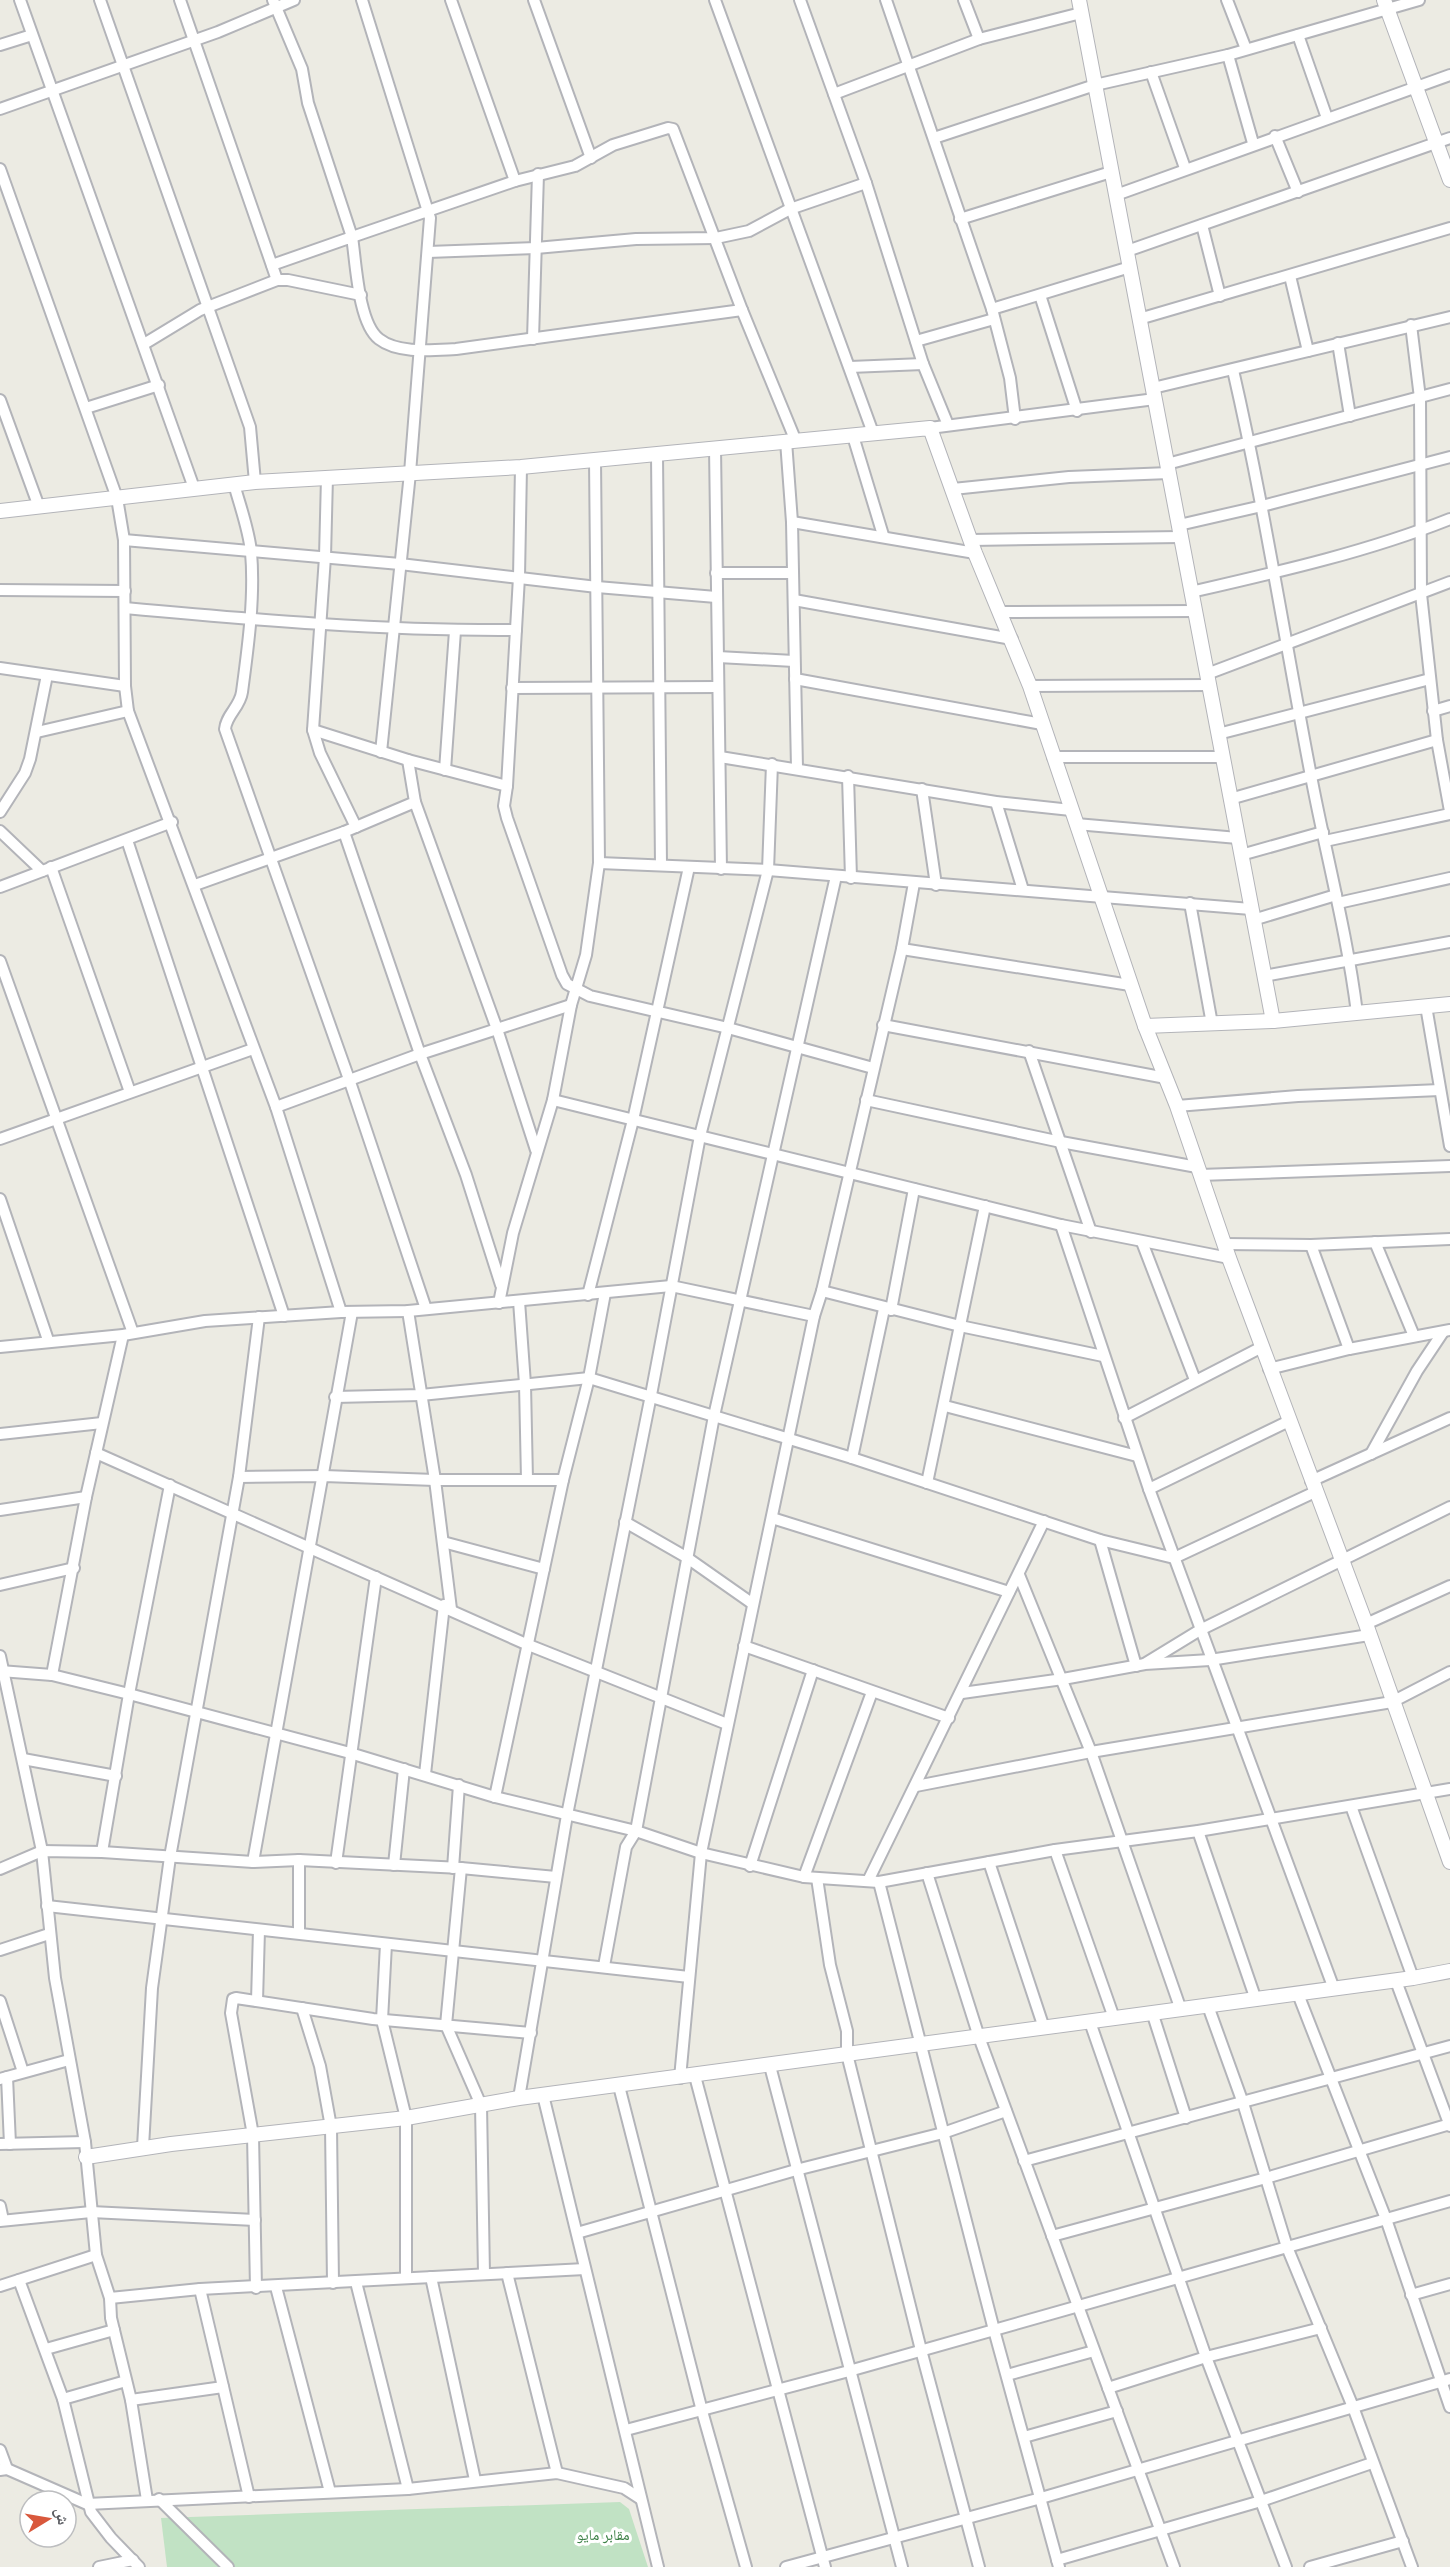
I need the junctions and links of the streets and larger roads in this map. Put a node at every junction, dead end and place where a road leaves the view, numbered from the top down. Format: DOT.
graph roads {
  1 [pos="20,0"];
  2 [pos="100,0"];
  3 [pos="180,0"];
  4 [pos="294,0"];
  5 [pos="362,0"];
  6 [pos="451,0"];
  7 [pos="534,0"];
  8 [pos="716,0"];
  9 [pos="800,0"];
  10 [pos="886,0"];
  11 [pos="964,0"];
  12 [pos="1227,0"];
  13 [pos="1419,0"];
  14 [pos="274,4"];
  15 [pos="1385,4"];
  16 [pos="1080,6"];
  17 [pos="32,35"];
  18 [pos="1298,35"];
  19 [pos="194,39"];
  20 [pos="979,39"];
  21 [pos="0,45"];
  22 [pos="1246,49"];
  23 [pos="1227,55"];
  24 [pos="124,64"];
  25 [pos="908,64"];
  26 [pos="1151,72"];
  27 [pos="1450,75"];
  28 [pos="1095,85"];
  29 [pos="1416,87"];
  30 [pos="50,89"];
  31 [pos="834,94"];
  32 [pos="0,109"];
  33 [pos="1327,118"];
  34 [pos="1275,136"];
  35 [pos="934,138"];
  36 [pos="1450,138"];
  37 [pos="1253,143"];
  38 [pos="1436,143"];
  39 [pos="591,158"];
  40 [pos="1185,168"];
  41 [pos="0,169"];
  42 [pos="1112,172"];
  43 [pos="538,174"];
  44 [pos="1450,180"];
  45 [pos="515,181"];
  46 [pos="866,183"];
  47 [pos="1298,192"];
  48 [pos="1116,195"];
  49 [pos="428,209"];
  50 [pos="790,209"];
  51 [pos="960,219"];
  52 [pos="1202,225"];
  53 [pos="1450,228"];
  54 [pos="352,237"];
  55 [pos="716,238"];
  56 [pos="536,248"];
  57 [pos="1127,251"];
  58 [pos="428,252"];
  59 [pos="272,265"];
  60 [pos="1130,267"];
  61 [pos="1290,276"];
  62 [pos="277,280"];
  63 [pos="361,295"];
  64 [pos="1040,295"];
  65 [pos="1220,296"];
  66 [pos="207,307"];
  67 [pos="742,310"];
  68 [pos="993,314"];
  69 [pos="1450,317"];
  70 [pos="1139,319"];
  71 [pos="1411,325"];
  72 [pos="533,339"];
  73 [pos="916,341"];
  74 [pos="144,344"];
  75 [pos="1338,344"];
  76 [pos="418,350"];
  77 [pos="1308,351"];
  78 [pos="923,364"];
  79 [pos="850,367"];
  80 [pos="1233,370"];
  81 [pos="159,385"];
  82 [pos="1450,389"];
  83 [pos="1154,394"];
  84 [pos="1420,398"];
  85 [pos="0,400"];
  86 [pos="86,408"];
  87 [pos="1077,411"];
  88 [pos="1350,416"];
  89 [pos="1015,419"];
  90 [pos="948,425"];
  91 [pos="930,428"];
  92 [pos="873,433"];
  93 [pos="853,436"];
  94 [pos="790,440"];
  95 [pos="1249,442"];
  96 [pos="715,448"];
  97 [pos="657,455"];
  98 [pos="1450,458"];
  99 [pos="595,460"];
  100 [pos="1421,466"];
  101 [pos="521,467"];
  102 [pos="1168,468"];
  103 [pos="410,473"];
  104 [pos="327,477"];
  105 [pos="255,482"];
  106 [pos="234,484"];
  107 [pos="194,488"];
  108 [pos="953,489"];
  109 [pos="117,498"];
  110 [pos="39,507"];
  111 [pos="1262,507"];
  112 [pos="0,511"];
  113 [pos="1450,519"];
  114 [pos="792,522"];
  115 [pos="1180,531"];
  116 [pos="1421,531"];
  117 [pos="883,535"];
  118 [pos="124,540"];
  119 [pos="973,546"];
  120 [pos="251,550"];
  121 [pos="325,557"];
  122 [pos="400,564"];
  123 [pos="716,573"];
  124 [pos="793,573"];
  125 [pos="1275,573"];
  126 [pos="519,577"];
  127 [pos="1450,582"];
  128 [pos="597,587"];
  129 [pos="0,590"];
  130 [pos="124,591"];
  131 [pos="1191,592"];
  132 [pos="659,593"];
  133 [pos="1421,594"];
  134 [pos="716,597"];
  135 [pos="794,600"];
  136 [pos="125,608"];
  137 [pos="1195,611"];
  138 [pos="1000,612"];
  139 [pos="249,620"];
  140 [pos="321,623"];
  141 [pos="393,627"];
  142 [pos="516,630"];
  143 [pos="455,631"];
  144 [pos="1012,639"];
  145 [pos="1289,645"];
  146 [pos="718,657"];
  147 [pos="794,661"];
  148 [pos="0,668"];
  149 [pos="47,675"];
  150 [pos="795,679"];
  151 [pos="1430,679"];
  152 [pos="1208,680"];
  153 [pos="125,686"];
  154 [pos="597,686"];
  155 [pos="1030,686"];
  156 [pos="660,687"];
  157 [pos="718,687"];
  158 [pos="512,688"];
  159 [pos="1450,706"];
  160 [pos="128,711"];
  161 [pos="1434,711"];
  162 [pos="1301,713"];
  163 [pos="1042,724"];
  164 [pos="313,730"];
  165 [pos="37,732"];
  166 [pos="1218,734"];
  167 [pos="1437,740"];
  168 [pos="381,752"];
  169 [pos="720,757"];
  170 [pos="1053,757"];
  171 [pos="1223,758"];
  172 [pos="408,760"];
  173 [pos="772,764"];
  174 [pos="797,768"];
  175 [pos="446,770"];
  176 [pos="1311,774"];
  177 [pos="848,776"];
  178 [pos="507,786"];
  179 [pos="922,789"];
  180 [pos="1230,799"];
  181 [pos="996,801"];
  182 [pos="415,802"];
  183 [pos="1071,810"];
  184 [pos="0,812"];
  185 [pos="1450,812"];
  186 [pos="172,822"];
  187 [pos="1076,824"];
  188 [pos="356,827"];
  189 [pos="0,831"];
  190 [pos="344,832"];
  191 [pos="1324,837"];
  192 [pos="1238,838"];
  193 [pos="127,840"];
  194 [pos="1241,855"];
  195 [pos="270,858"];
  196 [pos="599,863"];
  197 [pos="661,865"];
  198 [pos="689,867"];
  199 [pos="721,868"];
  200 [pos="46,869"];
  201 [pos="768,870"];
  202 [pos="836,876"];
  203 [pos="851,878"];
  204 [pos="1450,878"];
  205 [pos="914,883"];
  206 [pos="195,885"];
  207 [pos="936,885"];
  208 [pos="0,887"];
  209 [pos="1023,890"];
  210 [pos="1100,896"];
  211 [pos="1337,899"];
  212 [pos="1190,903"];
  213 [pos="1252,914"];
  214 [pos="1450,942"];
  215 [pos="902,949"];
  216 [pos="1350,960"];
  217 [pos="0,961"];
  218 [pos="1264,976"];
  219 [pos="1130,985"];
  220 [pos="576,990"];
  221 [pos="1450,1004"];
  222 [pos="571,1005"];
  223 [pos="1426,1006"];
  224 [pos="657,1011"];
  225 [pos="1357,1013"];
  226 [pos="1273,1020"];
  227 [pos="882,1024"];
  228 [pos="1212,1024"];
  229 [pos="1145,1026"];
  230 [pos="728,1028"];
  231 [pos="497,1029"];
  232 [pos="254,1049"];
  233 [pos="799,1049"];
  234 [pos="1029,1051"];
  235 [pos="420,1054"];
  236 [pos="204,1066"];
  237 [pos="873,1068"];
  238 [pos="1166,1078"];
  239 [pos="350,1082"];
  240 [pos="1440,1090"];
  241 [pos="130,1092"];
  242 [pos="553,1100"];
  243 [pos="866,1100"];
  244 [pos="1177,1106"];
  245 [pos="276,1107"];
  246 [pos="1447,1108"];
  247 [pos="56,1119"];
  248 [pos="633,1120"];
  249 [pos="700,1136"];
  250 [pos="0,1139"];
  251 [pos="1061,1142"];
  252 [pos="1450,1146"];
  253 [pos="536,1151"];
  254 [pos="773,1155"];
  255 [pos="1450,1167"];
  256 [pos="1198,1171"];
  257 [pos="849,1174"];
  258 [pos="914,1189"];
  259 [pos="0,1199"];
  260 [pos="986,1206"];
  261 [pos="1061,1225"];
  262 [pos="1091,1232"];
  263 [pos="1450,1239"];
  264 [pos="1142,1242"];
  265 [pos="1375,1242"];
  266 [pos="1224,1245"];
  267 [pos="1311,1245"];
  268 [pos="1229,1258"];
  269 [pos="501,1286"];
  270 [pos="671,1286"];
  271 [pos="822,1291"];
  272 [pos="605,1293"];
  273 [pos="588,1294"];
  274 [pos="742,1299"];
  275 [pos="519,1301"];
  276 [pos="499,1303"];
  277 [pos="426,1309"];
  278 [pos="887,1310"];
  279 [pos="408,1311"];
  280 [pos="346,1312"];
  281 [pos="284,1316"];
  282 [pos="814,1316"];
  283 [pos="259,1317"];
  284 [pos="960,1326"];
  285 [pos="1447,1331"];
  286 [pos="128,1334"];
  287 [pos="1414,1336"];
  288 [pos="48,1340"];
  289 [pos="0,1347"];
  290 [pos="1262,1347"];
  291 [pos="1348,1349"];
  292 [pos="1103,1356"];
  293 [pos="1269,1369"];
  294 [pos="589,1378"];
  295 [pos="1195,1380"];
  296 [pos="525,1384"];
  297 [pos="421,1395"];
  298 [pos="651,1395"];
  299 [pos="335,1396"];
  300 [pos="945,1406"];
  301 [pos="714,1416"];
  302 [pos="1124,1418"];
  303 [pos="1450,1418"];
  304 [pos="1288,1421"];
  305 [pos="102,1423"];
  306 [pos="0,1434"];
  307 [pos="787,1440"];
  308 [pos="96,1453"];
  309 [pos="1371,1454"];
  310 [pos="1137,1456"];
  311 [pos="852,1458"];
  312 [pos="324,1476"];
  313 [pos="239,1477"];
  314 [pos="435,1480"];
  315 [pos="527,1480"];
  316 [pos="563,1480"];
  317 [pos="927,1483"];
  318 [pos="170,1485"];
  319 [pos="1313,1486"];
  320 [pos="1149,1489"];
  321 [pos="86,1497"];
  322 [pos="1450,1507"];
  323 [pos="0,1510"];
  324 [pos="233,1513"];
  325 [pos="772,1518"];
  326 [pos="1044,1521"];
  327 [pos="625,1522"];
  328 [pos="1100,1540"];
  329 [pos="443,1542"];
  330 [pos="309,1548"];
  331 [pos="686,1557"];
  332 [pos="1174,1558"];
  333 [pos="1340,1562"];
  334 [pos="75,1568"];
  335 [pos="544,1569"];
  336 [pos="1019,1575"];
  337 [pos="376,1577"];
  338 [pos="0,1585"];
  339 [pos="1450,1586"];
  340 [pos="1009,1592"];
  341 [pos="753,1604"];
  342 [pos="448,1607"];
  343 [pos="1367,1629"];
  344 [pos="1200,1630"];
  345 [pos="526,1644"];
  346 [pos="744,1646"];
  347 [pos="0,1656"];
  348 [pos="1210,1660"];
  349 [pos="1140,1665"];
  350 [pos="597,1670"];
  351 [pos="813,1670"];
  352 [pos="1,1671"];
  353 [pos="1450,1672"];
  354 [pos="52,1675"];
  355 [pos="1064,1679"];
  356 [pos="872,1692"];
  357 [pos="129,1694"];
  358 [pos="962,1694"];
  359 [pos="661,1699"];
  360 [pos="1392,1702"];
  361 [pos="198,1714"];
  362 [pos="949,1718"];
  363 [pos="727,1724"];
  364 [pos="1237,1729"];
  365 [pos="274,1733"];
  366 [pos="1091,1752"];
  367 [pos="350,1753"];
  368 [pos="23,1759"];
  369 [pos="404,1769"];
  370 [pos="425,1774"];
  371 [pos="116,1776"];
  372 [pos="459,1785"];
  373 [pos="916,1786"];
  374 [pos="1450,1789"];
  375 [pos="1426,1794"];
  376 [pos="495,1797"];
  377 [pos="1351,1806"];
  378 [pos="567,1815"];
  379 [pos="1270,1820"];
  380 [pos="636,1831"];
  381 [pos="1198,1831"];
  382 [pos="1125,1842"];
  383 [pos="1055,1850"];
  384 [pos="42,1851"];
  385 [pos="102,1852"];
  386 [pos="701,1853"];
  387 [pos="1449,1855"];
  388 [pos="170,1857"];
  389 [pos="299,1860"];
  390 [pos="253,1862"];
  391 [pos="989,1862"];
  392 [pos="336,1863"];
  393 [pos="394,1865"];
  394 [pos="750,1866"];
  395 [pos="457,1868"];
  396 [pos="0,1869"];
  397 [pos="927,1874"];
  398 [pos="556,1876"];
  399 [pos="804,1877"];
  400 [pos="817,1878"];
  401 [pos="873,1881"];
  402 [pos="47,1906"];
  403 [pos="162,1920"];
  404 [pos="259,1930"];
  405 [pos="299,1933"];
  406 [pos="49,1934"];
  407 [pos="386,1944"];
  408 [pos="455,1949"];
  409 [pos="0,1950"];
  410 [pos="544,1960"];
  411 [pos="604,1966"];
  412 [pos="1450,1971"];
  413 [pos="689,1977"];
  414 [pos="1413,1978"];
  415 [pos="1396,1981"];
  416 [pos="1334,1989"];
  417 [pos="1298,1994"];
  418 [pos="1256,2000"];
  419 [pos="0,2001"];
  420 [pos="257,2001"];
  421 [pos="1208,2006"];
  422 [pos="302,2008"];
  423 [pos="1181,2010"];
  424 [pos="1153,2015"];
  425 [pos="1114,2018"];
  426 [pos="382,2020"];
  427 [pos="1090,2022"];
  428 [pos="446,2025"];
  429 [pos="1044,2028"];
  430 [pos="531,2033"];
  431 [pos="979,2037"];
  432 [pos="921,2046"];
  433 [pos="1450,2046"];
  434 [pos="1423,2053"];
  435 [pos="846,2054"];
  436 [pos="69,2060"];
  437 [pos="770,2066"];
  438 [pos="23,2072"];
  439 [pos="695,2076"];
  440 [pos="3,2078"];
  441 [pos="680,2078"];
  442 [pos="1331,2080"];
  443 [pos="619,2086"];
  444 [pos="543,2095"];
  445 [pos="519,2098"];
  446 [pos="1243,2103"];
  447 [pos="482,2105"];
  448 [pos="1006,2111"];
  449 [pos="406,2118"];
  450 [pos="1186,2118"];
  451 [pos="1450,2125"];
  452 [pos="331,2127"];
  453 [pos="943,2133"];
  454 [pos="1128,2134"];
  455 [pos="253,2135"];
  456 [pos="85,2142"];
  457 [pos="5,2144"];
  458 [pos="143,2147"];
  459 [pos="872,2151"];
  460 [pos="1360,2152"];
  461 [pos="86,2157"];
  462 [pos="1024,2161"];
  463 [pos="796,2170"];
  464 [pos="1266,2178"];
  465 [pos="725,2191"];
  466 [pos="1450,2201"];
  467 [pos="0,2206"];
  468 [pos="1154,2206"];
  469 [pos="91,2212"];
  470 [pos="651,2212"];
  471 [pos="1386,2219"];
  472 [pos="255,2220"];
  473 [pos="1,2221"];
  474 [pos="577,2234"];
  475 [pos="1052,2236"];
  476 [pos="1287,2247"];
  477 [pos="96,2255"];
  478 [pos="585,2269"];
  479 [pos="507,2273"];
  480 [pos="484,2274"];
  481 [pos="431,2277"];
  482 [pos="406,2278"];
  483 [pos="1178,2278"];
  484 [pos="19,2280"];
  485 [pos="356,2282"];
  486 [pos="333,2283"];
  487 [pos="1450,2284"];
  488 [pos="0,2286"];
  489 [pos="276,2287"];
  490 [pos="256,2288"];
  491 [pos="200,2289"];
  492 [pos="1411,2295"];
  493 [pos="110,2298"];
  494 [pos="1078,2306"];
  495 [pos="1321,2328"];
  496 [pos="114,2330"];
  497 [pos="994,2330"];
  498 [pos="46,2349"];
  499 [pos="921,2350"];
  500 [pos="1094,2351"];
  501 [pos="1206,2357"];
  502 [pos="849,2372"];
  503 [pos="1007,2375"];
  504 [pos="126,2381"];
  505 [pos="1446,2381"];
  506 [pos="223,2387"];
  507 [pos="1108,2388"];
  508 [pos="778,2390"];
  509 [pos="63,2399"];
  510 [pos="131,2400"];
  511 [pos="1450,2407"];
  512 [pos="1353,2408"];
  513 [pos="702,2411"];
  514 [pos="1117,2411"];
  515 [pos="627,2430"];
  516 [pos="1024,2437"];
  517 [pos="1238,2441"];
  518 [pos="0,2450"];
  519 [pos="1372,2463"];
  520 [pos="4,2470"];
  521 [pos="1138,2470"];
  522 [pos="556,2473"];
  523 [pos="475,2480"];
  524 [pos="408,2489"];
  525 [pos="330,2492"];
  526 [pos="249,2497"];
  527 [pos="1041,2498"];
  528 [pos="159,2499"];
  529 [pos="641,2499"];
  530 [pos="147,2500"];
  531 [pos="1261,2501"];
  532 [pos="87,2504"];
  533 [pos="966,2518"];
  534 [pos="1161,2530"];
  535 [pos="894,2537"];
  536 [pos="1402,2541"];
  537 [pos="823,2562"];
  538 [pos="136,2563"];
  539 [pos="1058,2563"];
  540 [pos="99,2567"];
  541 [pos="228,2567"];
  542 [pos="658,2567"];
  543 [pos="746,2567"];
  544 [pos="786,2567"];
  545 [pos="902,2567"];
  546 [pos="979,2567"];
  547 [pos="1174,2567"];
  548 [pos="1286,2567"];
  549 [pos="1310,2567"];
  550 [pos="1412,2567"];
  1 -- 17 [label="street"];
  2 -- 24 [label="street"];
  3 -- 19 [label="street"];
  4 -- 14 [label="street"];
  5 -- 49 [label="street"];
  6 -- 45 [label="street"];
  7 -- 39 [label="street"];
  8 -- 50 [label="street"];
  9 -- 31 [label="street"];
  10 -- 25 [label="street"];
  11 -- 20 [label="street"];
  12 -- 22 [label="street"];
  13 -- 15 [label="street"];
  14 -- 19 [label="street"];
  14 -- 54 [label="street"];
  15 -- 18 [label="street"];
  15 -- 29 [label="street"];
  16 -- 20 [label="street"];
  16 -- 28 [label="street"];
  17 -- 21 [label="street"];
  17 -- 30 [label="street"];
  18 -- 22 [label="street"];
  18 -- 33 [label="street"];
  19 -- 24 [label="street"];
  19 -- 59 [label="street"];
  20 -- 25 [label="street"];
  22 -- 23 [label="street"];
  23 -- 26 [label="street"];
  23 -- 37 [label="street"];
  24 -- 30 [label="street"];
  24 -- 66 [label="street"];
  25 -- 31 [label="street"];
  25 -- 35 [label="street"];
  26 -- 28 [label="street"];
  26 -- 40 [label="street"];
  27 -- 29 [label="street"];
  28 -- 35 [label="street"];
  28 -- 42 [label="street"];
  29 -- 33 [label="street"];
  29 -- 38 [label="street"];
  30 -- 32 [label="street"];
  30 -- 74 [label="street"];
  31 -- 46 [label="street"];
  33 -- 34 [label="street"];
  34 -- 37 [label="street"];
  34 -- 47 [label="street"];
  35 -- 51 [label="street"];
  36 -- 38 [label="street"];
  37 -- 40 [label="street"];
  38 -- 44 [label="street"];
  38 -- 47 [label="street"];
  39 -- 43 [label="street"];
  39 -- 55 [label="street"];
  40 -- 48 [label="street"];
  41 -- 86 [label="street"];
  42 -- 48 [label="street"];
  42 -- 51 [label="street"];
  43 -- 45 [label="street"];
  43 -- 56 [label="street"];
  45 -- 49 [label="street"];
  46 -- 50 [label="street"];
  46 -- 73 [label="street"];
  47 -- 52 [label="street"];
  48 -- 57 [label="street"];
  49 -- 54 [label="street"];
  49 -- 58 [label="street"];
  50 -- 55 [label="street"];
  50 -- 79 [label="street"];
  51 -- 68 [label="street"];
  52 -- 57 [label="street"];
  52 -- 65 [label="street"];
  53 -- 61 [label="street"];
  54 -- 59 [label="street"];
  54 -- 63 [label="street"];
  55 -- 56 [label="street"];
  55 -- 67 [label="street"];
  56 -- 58 [label="street"];
  56 -- 72 [label="street"];
  57 -- 60 [label="street"];
  58 -- 76 [label="street"];
  59 -- 62 [label="street"];
  60 -- 64 [label="street"];
  60 -- 70 [label="street"];
  61 -- 65 [label="street"];
  61 -- 77 [label="street"];
  62 -- 63 [label="street"];
  62 -- 66 [label="street"];
  63 -- 76 [label="street"];
  64 -- 68 [label="street"];
  64 -- 87 [label="street"];
  65 -- 70 [label="street"];
  66 -- 74 [label="street"];
  66 -- 105 [label="street"];
  67 -- 72 [label="street"];
  67 -- 94 [label="street"];
  68 -- 73 [label="street"];
  68 -- 89 [label="street"];
  69 -- 71 [label="street"];
  70 -- 83 [label="street"];
  71 -- 75 [label="street"];
  71 -- 84 [label="street"];
  72 -- 76 [label="street"];
  73 -- 78 [label="street"];
  74 -- 81 [label="street"];
  75 -- 77 [label="street"];
  75 -- 88 [label="street"];
  76 -- 103 [label="street"];
  77 -- 80 [label="street"];
  78 -- 79 [label="street"];
  78 -- 90 [label="street"];
  79 -- 92 [label="street"];
  80 -- 83 [label="street"];
  80 -- 95 [label="street"];
  81 -- 86 [label="street"];
  81 -- 107 [label="street"];
  82 -- 84 [label="street"];
  83 -- 87 [label="street"];
  83 -- 102 [label="street"];
  84 -- 88 [label="street"];
  84 -- 100 [label="street"];
  85 -- 110 [label="street"];
  86 -- 109 [label="street"];
  87 -- 89 [label="street"];
  88 -- 95 [label="street"];
  89 -- 90 [label="street"];
  90 -- 91 [label="street"];
  91 -- 92 [label="street"];
  91 -- 108 [label="street"];
  92 -- 93 [label="street"];
  93 -- 94 [label="street"];
  93 -- 117 [label="street"];
  94 -- 96 [label="street"];
  94 -- 114 [label="street"];
  95 -- 102 [label="street"];
  95 -- 111 [label="street"];
  96 -- 97 [label="street"];
  96 -- 123 [label="street"];
  97 -- 99 [label="street"];
  97 -- 132 [label="street"];
  98 -- 100 [label="street"];
  99 -- 101 [label="street"];
  99 -- 128 [label="street"];
  100 -- 111 [label="street"];
  100 -- 116 [label="street"];
  101 -- 103 [label="street"];
  101 -- 126 [label="street"];
  102 -- 108 [label="street"];
  102 -- 115 [label="street"];
  103 -- 104 [label="street"];
  103 -- 122 [label="street"];
  104 -- 105 [label="street"];
  104 -- 121 [label="street"];
  105 -- 106 [label="street"];
  106 -- 107 [label="street"];
  106 -- 120 [label="street"];
  107 -- 109 [label="street"];
  108 -- 119 [label="street"];
  109 -- 110 [label="street"];
  109 -- 118 [label="street"];
  110 -- 112 [label="street"];
  111 -- 115 [label="street"];
  111 -- 125 [label="street"];
  113 -- 116 [label="street"];
  114 -- 117 [label="street"];
  114 -- 124 [label="street"];
  115 -- 119 [label="street"];
  115 -- 131 [label="street"];
  116 -- 125 [label="street"];
  116 -- 133 [label="street"];
  117 -- 119 [label="street"];
  118 -- 120 [label="street"];
  118 -- 130 [label="street"];
  119 -- 138 [label="street"];
  120 -- 121 [label="street"];
  120 -- 139 [label="street"];
  121 -- 122 [label="street"];
  121 -- 140 [label="street"];
  122 -- 126 [label="street"];
  122 -- 141 [label="street"];
  123 -- 124 [label="street"];
  123 -- 134 [label="street"];
  124 -- 135 [label="street"];
  125 -- 131 [label="street"];
  125 -- 145 [label="street"];
  126 -- 128 [label="street"];
  126 -- 142 [label="street"];
  127 -- 133 [label="street"];
  128 -- 132 [label="street"];
  128 -- 154 [label="street"];
  129 -- 130 [label="street"];
  130 -- 136 [label="street"];
  131 -- 137 [label="street"];
  132 -- 134 [label="street"];
  132 -- 156 [label="street"];
  133 -- 145 [label="street"];
  133 -- 151 [label="street"];
  134 -- 146 [label="street"];
  135 -- 144 [label="street"];
  135 -- 147 [label="street"];
  136 -- 139 [label="street"];
  136 -- 153 [label="street"];
  137 -- 138 [label="street"];
  137 -- 152 [label="street"];
  138 -- 144 [label="street"];
  139 -- 140 [label="street"];
  139 -- 195 [label="street"];
  140 -- 141 [label="street"];
  140 -- 164 [label="street"];
  141 -- 143 [label="street"];
  141 -- 168 [label="street"];
  142 -- 143 [label="street"];
  142 -- 158 [label="street"];
  143 -- 175 [label="street"];
  144 -- 155 [label="street"];
  145 -- 152 [label="street"];
  145 -- 162 [label="street"];
  146 -- 147 [label="street"];
  146 -- 157 [label="street"];
  147 -- 150 [label="street"];
  148 -- 149 [label="street"];
  149 -- 153 [label="street"];
  149 -- 165 [label="street"];
  150 -- 163 [label="street"];
  150 -- 174 [label="street"];
  151 -- 161 [label="street"];
  151 -- 162 [label="street"];
  152 -- 155 [label="street"];
  152 -- 166 [label="street"];
  153 -- 160 [label="street"];
  154 -- 156 [label="street"];
  154 -- 158 [label="street"];
  154 -- 196 [label="street"];
  155 -- 163 [label="street"];
  156 -- 157 [label="street"];
  156 -- 197 [label="street"];
  157 -- 169 [label="street"];
  158 -- 178 [label="street"];
  159 -- 161 [label="street"];
  160 -- 165 [label="street"];
  160 -- 186 [label="street"];
  161 -- 167 [label="street"];
  162 -- 166 [label="street"];
  162 -- 176 [label="street"];
  163 -- 170 [label="street"];
  164 -- 168 [label="street"];
  164 -- 188 [label="street"];
  165 -- 184 [label="street"];
  166 -- 171 [label="street"];
  167 -- 176 [label="street"];
  167 -- 185 [label="street"];
  168 -- 172 [label="street"];
  169 -- 173 [label="street"];
  169 -- 199 [label="street"];
  170 -- 171 [label="street"];
  170 -- 183 [label="street"];
  171 -- 180 [label="street"];
  172 -- 175 [label="street"];
  172 -- 182 [label="street"];
  173 -- 174 [label="street"];
  173 -- 201 [label="street"];
  174 -- 177 [label="street"];
  175 -- 178 [label="street"];
  176 -- 180 [label="street"];
  176 -- 191 [label="street"];
  177 -- 179 [label="street"];
  177 -- 203 [label="street"];
  178 -- 220 [label="street"];
  179 -- 181 [label="street"];
  179 -- 207 [label="street"];
  180 -- 192 [label="street"];
  181 -- 183 [label="street"];
  181 -- 209 [label="street"];
  182 -- 188 [label="street"];
  182 -- 231 [label="street"];
  183 -- 187 [label="street"];
  185 -- 191 [label="street"];
  186 -- 193 [label="street"];
  186 -- 206 [label="street"];
  187 -- 192 [label="street"];
  187 -- 210 [label="street"];
  188 -- 190 [label="street"];
  189 -- 200 [label="street"];
  190 -- 195 [label="street"];
  190 -- 235 [label="street"];
  191 -- 194 [label="street"];
  191 -- 211 [label="street"];
  192 -- 194 [label="street"];
  193 -- 200 [label="street"];
  193 -- 236 [label="street"];
  194 -- 213 [label="street"];
  195 -- 206 [label="street"];
  195 -- 239 [label="street"];
  196 -- 197 [label="street"];
  196 -- 220 [label="street"];
  197 -- 198 [label="street"];
  198 -- 199 [label="street"];
  198 -- 224 [label="street"];
  199 -- 201 [label="street"];
  200 -- 208 [label="street"];
  200 -- 241 [label="street"];
  201 -- 202 [label="street"];
  201 -- 230 [label="street"];
  202 -- 203 [label="street"];
  202 -- 233 [label="street"];
  203 -- 205 [label="street"];
  204 -- 211 [label="street"];
  205 -- 207 [label="street"];
  205 -- 215 [label="street"];
  206 -- 232 [label="street"];
  207 -- 209 [label="street"];
  209 -- 210 [label="street"];
  210 -- 212 [label="street"];
  210 -- 219 [label="street"];
  211 -- 213 [label="street"];
  211 -- 216 [label="street"];
  212 -- 213 [label="street"];
  212 -- 228 [label="street"];
  213 -- 218 [label="street"];
  214 -- 216 [label="street"];
  215 -- 219 [label="street"];
  215 -- 227 [label="street"];
  216 -- 218 [label="street"];
  216 -- 225 [label="street"];
  217 -- 247 [label="street"];
  218 -- 226 [label="street"];
  219 -- 229 [label="street"];
  220 -- 222 [label="street"];
  220 -- 224 [label="street"];
  221 -- 223 [label="street"];
  222 -- 231 [label="street"];
  222 -- 242 [label="street"];
  223 -- 225 [label="street"];
  223 -- 240 [label="street"];
  224 -- 230 [label="street"];
  224 -- 248 [label="street"];
  225 -- 226 [label="street"];
  226 -- 228 [label="street"];
  227 -- 234 [label="street"];
  227 -- 237 [label="street"];
  228 -- 229 [label="street"];
  229 -- 238 [label="street"];
  230 -- 233 [label="street"];
  230 -- 249 [label="street"];
  231 -- 235 [label="street"];
  231 -- 253 [label="street"];
  232 -- 236 [label="street"];
  232 -- 245 [label="street"];
  233 -- 237 [label="street"];
  233 -- 254 [label="street"];
  234 -- 238 [label="street"];
  234 -- 251 [label="street"];
  235 -- 239 [label="street"];
  235 -- 269 [label="street"];
  236 -- 241 [label="street"];
  236 -- 281 [label="street"];
  237 -- 243 [label="street"];
  238 -- 244 [label="street"];
  239 -- 245 [label="street"];
  239 -- 277 [label="street"];
  240 -- 244 [label="street"];
  240 -- 246 [label="street"];
  241 -- 247 [label="street"];
  242 -- 248 [label="street"];
  242 -- 253 [label="street"];
  243 -- 251 [label="street"];
  243 -- 257 [label="street"];
  244 -- 256 [label="street"];
  245 -- 280 [label="street"];
  246 -- 252 [label="street"];
  247 -- 250 [label="street"];
  247 -- 286 [label="street"];
  248 -- 249 [label="street"];
  248 -- 273 [label="street"];
  249 -- 254 [label="street"];
  249 -- 270 [label="street"];
  251 -- 256 [label="street"];
  251 -- 262 [label="street"];
  253 -- 269 [label="street"];
  254 -- 257 [label="street"];
  254 -- 274 [label="street"];
  255 -- 256 [label="street"];
  256 -- 266 [label="street"];
  257 -- 258 [label="street"];
  257 -- 271 [label="street"];
  258 -- 260 [label="street"];
  258 -- 278 [label="street"];
  259 -- 288 [label="street"];
  260 -- 261 [label="street"];
  260 -- 284 [label="street"];
  261 -- 262 [label="street"];
  261 -- 292 [label="street"];
  262 -- 264 [label="street"];
  263 -- 265 [label="street"];
  264 -- 268 [label="street"];
  264 -- 295 [label="street"];
  265 -- 267 [label="street"];
  265 -- 287 [label="street"];
  266 -- 267 [label="street"];
  266 -- 268 [label="street"];
  267 -- 291 [label="street"];
  268 -- 290 [label="street"];
  269 -- 276 [label="street"];
  270 -- 272 [label="street"];
  270 -- 274 [label="street"];
  270 -- 298 [label="street"];
  271 -- 278 [label="street"];
  271 -- 282 [label="street"];
  272 -- 273 [label="street"];
  272 -- 294 [label="street"];
  273 -- 275 [label="street"];
  274 -- 282 [label="street"];
  274 -- 301 [label="street"];
  275 -- 276 [label="street"];
  275 -- 296 [label="street"];
  276 -- 277 [label="street"];
  277 -- 279 [label="street"];
  278 -- 284 [label="street"];
  278 -- 311 [label="street"];
  279 -- 280 [label="street"];
  279 -- 297 [label="street"];
  280 -- 281 [label="street"];
  280 -- 299 [label="street"];
  281 -- 283 [label="street"];
  282 -- 307 [label="street"];
  283 -- 286 [label="street"];
  283 -- 313 [label="street"];
  284 -- 292 [label="street"];
  284 -- 300 [label="street"];
  285 -- 287 [label="street"];
  285 -- 309 [label="street"];
  286 -- 288 [label="street"];
  286 -- 305 [label="street"];
  287 -- 291 [label="street"];
  288 -- 289 [label="street"];
  290 -- 293 [label="street"];
  290 -- 295 [label="street"];
  291 -- 293 [label="street"];
  292 -- 302 [label="street"];
  293 -- 304 [label="street"];
  294 -- 296 [label="street"];
  294 -- 298 [label="street"];
  294 -- 316 [label="street"];
  295 -- 302 [label="street"];
  296 -- 297 [label="street"];
  296 -- 315 [label="street"];
  297 -- 299 [label="street"];
  297 -- 314 [label="street"];
  298 -- 301 [label="street"];
  298 -- 327 [label="street"];
  299 -- 312 [label="street"];
  300 -- 310 [label="street"];
  300 -- 317 [label="street"];
  301 -- 307 [label="street"];
  301 -- 331 [label="street"];
  302 -- 310 [label="street"];
  303 -- 309 [label="street"];
  304 -- 319 [label="street"];
  304 -- 320 [label="street"];
  305 -- 306 [label="street"];
  305 -- 308 [label="street"];
  307 -- 311 [label="street"];
  307 -- 325 [label="street"];
  308 -- 318 [label="street"];
  308 -- 321 [label="street"];
  309 -- 319 [label="street"];
  310 -- 320 [label="street"];
  311 -- 317 [label="street"];
  312 -- 313 [label="street"];
  312 -- 314 [label="street"];
  312 -- 330 [label="street"];
  313 -- 324 [label="street"];
  314 -- 315 [label="street"];
  314 -- 329 [label="street"];
  315 -- 316 [label="street"];
  316 -- 335 [label="street"];
  317 -- 326 [label="street"];
  318 -- 324 [label="street"];
  318 -- 357 [label="street"];
  319 -- 332 [label="street"];
  319 -- 333 [label="street"];
  320 -- 332 [label="street"];
  321 -- 323 [label="street"];
  321 -- 334 [label="street"];
  322 -- 333 [label="street"];
  324 -- 330 [label="street"];
  324 -- 361 [label="street"];
  325 -- 340 [label="street"];
  325 -- 341 [label="street"];
  326 -- 328 [label="street"];
  326 -- 336 [label="street"];
  327 -- 331 [label="street"];
  327 -- 350 [label="street"];
  328 -- 332 [label="street"];
  328 -- 349 [label="street"];
  329 -- 335 [label="street"];
  329 -- 342 [label="street"];
  330 -- 337 [label="street"];
  330 -- 365 [label="street"];
  331 -- 341 [label="street"];
  331 -- 359 [label="street"];
  332 -- 344 [label="street"];
  333 -- 343 [label="street"];
  333 -- 344 [label="street"];
  334 -- 338 [label="street"];
  334 -- 354 [label="street"];
  335 -- 345 [label="street"];
  336 -- 340 [label="street"];
  336 -- 355 [label="street"];
  337 -- 342 [label="street"];
  337 -- 367 [label="street"];
  339 -- 343 [label="street"];
  340 -- 358 [label="street"];
  341 -- 346 [label="street"];
  342 -- 345 [label="street"];
  342 -- 370 [label="street"];
  343 -- 348 [label="street"];
  343 -- 360 [label="street"];
  344 -- 348 [label="street"];
  344 -- 349 [label="street"];
  345 -- 350 [label="street"];
  345 -- 376 [label="street"];
  346 -- 351 [label="street"];
  346 -- 363 [label="street"];
  347 -- 352 [label="street"];
  348 -- 349 [label="street"];
  348 -- 364 [label="street"];
  349 -- 355 [label="street"];
  350 -- 359 [label="street"];
  350 -- 378 [label="street"];
  351 -- 356 [label="street"];
  351 -- 394 [label="street"];
  352 -- 354 [label="street"];
  352 -- 368 [label="street"];
  353 -- 360 [label="street"];
  354 -- 357 [label="street"];
  355 -- 358 [label="street"];
  355 -- 366 [label="street"];
  356 -- 362 [label="street"];
  356 -- 399 [label="street"];
  357 -- 361 [label="street"];
  357 -- 371 [label="street"];
  358 -- 362 [label="street"];
  359 -- 363 [label="street"];
  359 -- 380 [label="street"];
  360 -- 364 [label="street"];
  360 -- 375 [label="street"];
  361 -- 365 [label="street"];
  361 -- 388 [label="street"];
  362 -- 373 [label="street"];
  363 -- 386 [label="street"];
  364 -- 366 [label="street"];
  364 -- 379 [label="street"];
  365 -- 367 [label="street"];
  365 -- 390 [label="street"];
  366 -- 373 [label="street"];
  366 -- 382 [label="street"];
  367 -- 369 [label="street"];
  367 -- 392 [label="street"];
  368 -- 371 [label="street"];
  368 -- 384 [label="street"];
  369 -- 370 [label="street"];
  369 -- 393 [label="street"];
  370 -- 372 [label="street"];
  371 -- 385 [label="street"];
  372 -- 376 [label="street"];
  372 -- 395 [label="street"];
  373 -- 401 [label="street"];
  374 -- 375 [label="street"];
  375 -- 377 [label="street"];
  375 -- 387 [label="street"];
  376 -- 378 [label="street"];
  377 -- 379 [label="street"];
  377 -- 414 [label="street"];
  378 -- 380 [label="street"];
  378 -- 398 [label="street"];
  379 -- 381 [label="street"];
  379 -- 416 [label="street"];
  380 -- 386 [label="street"];
  380 -- 411 [label="street"];
  381 -- 382 [label="street"];
  381 -- 418 [label="street"];
  382 -- 383 [label="street"];
  382 -- 423 [label="street"];
  383 -- 391 [label="street"];
  383 -- 425 [label="street"];
  384 -- 385 [label="street"];
  384 -- 396 [label="street"];
  384 -- 402 [label="street"];
  385 -- 388 [label="street"];
  386 -- 394 [label="street"];
  386 -- 413 [label="street"];
  388 -- 390 [label="street"];
  388 -- 403 [label="street"];
  389 -- 390 [label="street"];
  389 -- 392 [label="street"];
  389 -- 405 [label="street"];
  391 -- 397 [label="street"];
  391 -- 429 [label="street"];
  392 -- 393 [label="street"];
  393 -- 395 [label="street"];
  394 -- 399 [label="street"];
  395 -- 398 [label="street"];
  395 -- 408 [label="street"];
  397 -- 401 [label="street"];
  397 -- 431 [label="street"];
  398 -- 410 [label="street"];
  399 -- 400 [label="street"];
  400 -- 401 [label="street"];
  400 -- 435 [label="street"];
  401 -- 432 [label="street"];
  402 -- 403 [label="street"];
  402 -- 406 [label="street"];
  403 -- 404 [label="street"];
  403 -- 458 [label="street"];
  404 -- 405 [label="street"];
  404 -- 420 [label="street"];
  405 -- 407 [label="street"];
  406 -- 409 [label="street"];
  406 -- 436 [label="street"];
  407 -- 408 [label="street"];
  407 -- 426 [label="street"];
  408 -- 410 [label="street"];
  408 -- 428 [label="street"];
  410 -- 411 [label="street"];
  410 -- 430 [label="street"];
  411 -- 413 [label="street"];
  412 -- 414 [label="street"];
  413 -- 441 [label="street"];
  414 -- 415 [label="street"];
  415 -- 416 [label="street"];
  415 -- 434 [label="street"];
  416 -- 417 [label="street"];
  417 -- 418 [label="street"];
  417 -- 442 [label="street"];
  418 -- 421 [label="street"];
  419 -- 438 [label="street"];
  420 -- 422 [label="street"];
  420 -- 455 [label="street"];
  421 -- 423 [label="street"];
  421 -- 446 [label="street"];
  422 -- 426 [label="street"];
  422 -- 452 [label="street"];
  423 -- 424 [label="street"];
  424 -- 425 [label="street"];
  424 -- 450 [label="street"];
  425 -- 427 [label="street"];
  426 -- 428 [label="street"];
  426 -- 449 [label="street"];
  427 -- 429 [label="street"];
  427 -- 454 [label="street"];
  428 -- 430 [label="street"];
  428 -- 447 [label="street"];
  429 -- 431 [label="street"];
  430 -- 445 [label="street"];
  431 -- 432 [label="street"];
  431 -- 448 [label="street"];
  432 -- 435 [label="street"];
  432 -- 453 [label="street"];
  433 -- 434 [label="street"];
  434 -- 442 [label="street"];
  434 -- 451 [label="street"];
  435 -- 437 [label="street"];
  435 -- 459 [label="street"];
  436 -- 438 [label="street"];
  436 -- 456 [label="street"];
  437 -- 439 [label="street"];
  437 -- 463 [label="street"];
  438 -- 440 [label="street"];
  439 -- 441 [label="street"];
  439 -- 465 [label="street"];
  440 -- 457 [label="street"];
  441 -- 443 [label="street"];
  442 -- 446 [label="street"];
  442 -- 460 [label="street"];
  443 -- 444 [label="street"];
  443 -- 470 [label="street"];
  444 -- 445 [label="street"];
  444 -- 474 [label="street"];
  445 -- 447 [label="street"];
  446 -- 450 [label="street"];
  446 -- 464 [label="street"];
  447 -- 449 [label="street"];
  447 -- 480 [label="street"];
  448 -- 453 [label="street"];
  448 -- 462 [label="street"];
  449 -- 452 [label="street"];
  449 -- 482 [label="street"];
  450 -- 454 [label="street"];
  451 -- 460 [label="street"];
  452 -- 455 [label="street"];
  452 -- 486 [label="street"];
  453 -- 459 [label="street"];
  453 -- 497 [label="street"];
  454 -- 462 [label="street"];
  454 -- 468 [label="street"];
  455 -- 458 [label="street"];
  455 -- 472 [label="street"];
  456 -- 457 [label="street"];
  456 -- 461 [label="street"];
  458 -- 461 [label="street"];
  459 -- 463 [label="street"];
  459 -- 499 [label="street"];
  460 -- 464 [label="street"];
  460 -- 471 [label="street"];
  461 -- 469 [label="street"];
  462 -- 475 [label="street"];
  463 -- 465 [label="street"];
  463 -- 502 [label="street"];
  464 -- 468 [label="street"];
  464 -- 476 [label="street"];
  465 -- 470 [label="street"];
  465 -- 508 [label="street"];
  466 -- 471 [label="street"];
  467 -- 473 [label="street"];
  468 -- 475 [label="street"];
  468 -- 483 [label="street"];
  469 -- 472 [label="street"];
  469 -- 473 [label="street"];
  469 -- 477 [label="street"];
  470 -- 474 [label="street"];
  470 -- 513 [label="street"];
  471 -- 476 [label="street"];
  471 -- 492 [label="street"];
  472 -- 490 [label="street"];
  474 -- 478 [label="street"];
  475 -- 494 [label="street"];
  476 -- 483 [label="street"];
  476 -- 495 [label="street"];
  477 -- 484 [label="street"];
  477 -- 493 [label="street"];
  478 -- 479 [label="street"];
  478 -- 515 [label="street"];
  479 -- 480 [label="street"];
  479 -- 522 [label="street"];
  480 -- 481 [label="street"];
  481 -- 482 [label="street"];
  481 -- 523 [label="street"];
  482 -- 485 [label="street"];
  483 -- 494 [label="street"];
  483 -- 501 [label="street"];
  484 -- 488 [label="street"];
  484 -- 498 [label="street"];
  485 -- 486 [label="street"];
  485 -- 524 [label="street"];
  486 -- 489 [label="street"];
  487 -- 492 [label="street"];
  489 -- 490 [label="street"];
  489 -- 525 [label="street"];
  490 -- 491 [label="street"];
  491 -- 493 [label="street"];
  491 -- 506 [label="street"];
  492 -- 505 [label="street"];
  493 -- 496 [label="street"];
  494 -- 497 [label="street"];
  494 -- 500 [label="street"];
  495 -- 501 [label="street"];
  495 -- 512 [label="street"];
  496 -- 498 [label="street"];
  496 -- 504 [label="street"];
  497 -- 499 [label="street"];
  497 -- 503 [label="street"];
  498 -- 509 [label="street"];
  499 -- 502 [label="street"];
  499 -- 533 [label="street"];
  500 -- 503 [label="street"];
  500 -- 507 [label="street"];
  501 -- 507 [label="street"];
  501 -- 517 [label="street"];
  502 -- 508 [label="street"];
  502 -- 535 [label="street"];
  503 -- 516 [label="street"];
  504 -- 509 [label="street"];
  504 -- 510 [label="street"];
  505 -- 511 [label="street"];
  505 -- 512 [label="street"];
  506 -- 510 [label="street"];
  506 -- 526 [label="street"];
  507 -- 514 [label="street"];
  508 -- 513 [label="street"];
  508 -- 537 [label="street"];
  509 -- 532 [label="street"];
  510 -- 530 [label="street"];
  512 -- 517 [label="street"];
  512 -- 519 [label="street"];
  513 -- 515 [label="street"];
  513 -- 543 [label="street"];
  514 -- 516 [label="street"];
  514 -- 521 [label="street"];
  515 -- 529 [label="street"];
  516 -- 527 [label="street"];
  517 -- 521 [label="street"];
  517 -- 531 [label="street"];
  518 -- 520 [label="street"];
  519 -- 531 [label="street"];
  519 -- 536 [label="street"];
  520 -- 532 [label="street"];
  521 -- 527 [label="street"];
  521 -- 534 [label="street"];
  522 -- 523 [label="street"];
  522 -- 529 [label="street"];
  523 -- 524 [label="street"];
  524 -- 525 [label="street"];
  525 -- 526 [label="street"];
  526 -- 528 [label="street"];
  527 -- 533 [label="street"];
  527 -- 539 [label="street"];
  528 -- 530 [label="street"];
  528 -- 541 [label="street"];
  529 -- 542 [label="street"];
  530 -- 532 [label="street"];
  531 -- 534 [label="street"];
  531 -- 548 [label="street"];
  532 -- 538 [label="street"];
  533 -- 535 [label="street"];
  533 -- 546 [label="street"];
  534 -- 539 [label="street"];
  534 -- 547 [label="street"];
  535 -- 537 [label="street"];
  535 -- 545 [label="street"];
  536 -- 549 [label="street"];
  536 -- 550 [label="street"];
  537 -- 544 [label="street"];
  538 -- 540 [label="street"];
}
